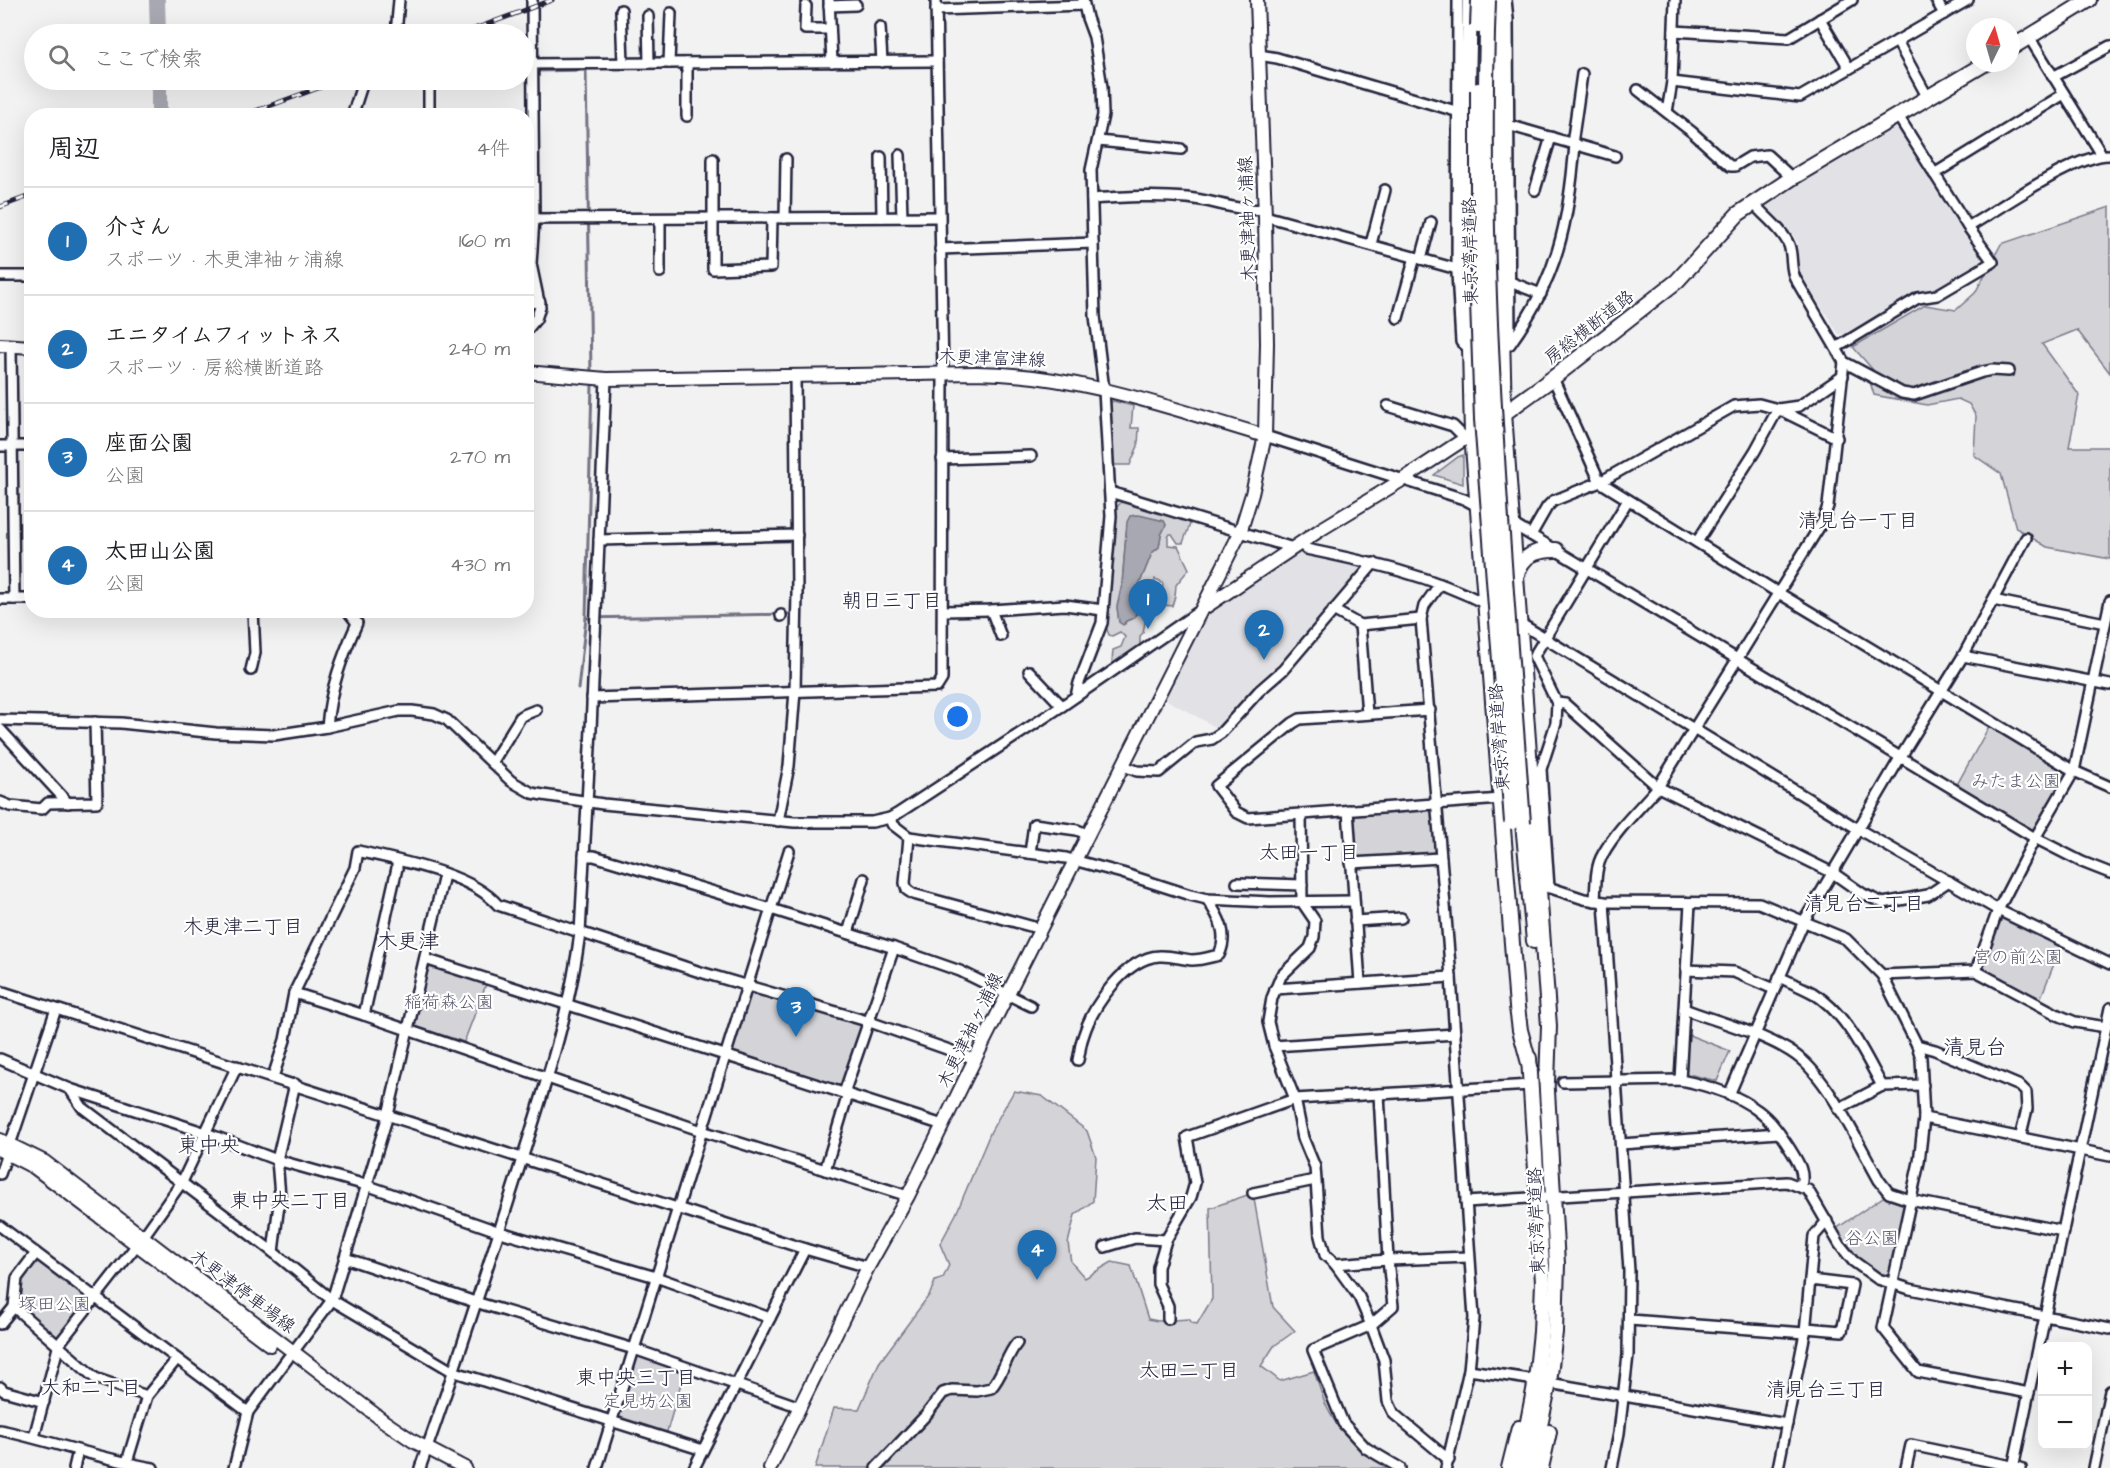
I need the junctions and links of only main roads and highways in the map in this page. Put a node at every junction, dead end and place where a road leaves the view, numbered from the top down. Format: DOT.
graph roads {
  1 [pos="1257,0"];
  2 [pos="1470,0"];
  3 [pos="1479,0"];
  4 [pos="1488,0"];
  5 [pos="1499,0"];
  6 [pos="2089,0"];
  7 [pos="2069,5"];
  8 [pos="2020,42"];
  9 [pos="1971,72"];
  10 [pos="6,346"];
  11 [pos="24,347"];
  12 [pos="534,373"];
  13 [pos="1504,413"];
  14 [pos="1265,436"];
  15 [pos="1468,436"];
  16 [pos="1556,550"];
  17 [pos="1516,578"];
  18 [pos="1203,608"];
  19 [pos="1518,822"];
  20 [pos="1530,1067"];
  21 [pos="1547,1082"];
  22 [pos="4,1147"];
  23 [pos="1541,1332"];
  24 [pos="1549,1383"];
  25 [pos="1536,1418"];
  26 [pos="424,1457"];
  27 [pos="445,1468"];
  28 [pos="465,1468"];
  29 [pos="770,1468"];
  30 [pos="1509,1468"];
  31 [pos="1519,1468"];
  32 [pos="1531,1468"];
  33 [pos="1541,1468"];
  1 -- 14 [label="main road, 木更津袖ヶ浦線"];
  2 -- 15 [label="highway"];
  3 -- 19 [label="highway, 東京湾岸道路, bridge"];
  4 -- 19 [label="highway, 東京湾岸道路, bridge"];
  5 -- 13 [label="highway"];
  6 -- 7 [label="highway"];
  7 -- 8 [label="highway"];
  9 -- 13 [label="highway, 房総横断道路"];
  10 -- 11 [label="main road"];
  12 -- 14 [label="main road, 木更津富津線"];
  13 -- 15 [label="highway, 房総横断道路"];
  13 -- 17 [label="highway"];
  14 -- 18 [label="main road"];
  15 -- 18 [label="main road, 房総横断道路"];
  15 -- 20 [label="highway"];
  16 -- 17 [label="highway"];
  17 -- 21 [label="highway"];
  18 -- 29 [label="main road, 木更津袖ヶ浦線"];
  19 -- 20 [label="highway, 東京湾岸道路"];
  19 -- 21 [label="highway, 東京湾岸道路"];
  20 -- 23 [label="highway, 東京湾岸道路"];
  21 -- 24 [label="highway, 東京湾岸道路"];
  22 -- 26 [label="main road, 木更津停車場線"];
  23 -- 25 [label="highway, 東京湾岸道路"];
  23 -- 30 [label="highway"];
  24 -- 25 [label="highway, 東京湾岸道路"];
  24 -- 33 [label="highway"];
  25 -- 31 [label="highway, 東京湾岸道路"];
  25 -- 32 [label="highway, 東京湾岸道路"];
  26 -- 27 [label="main road, 木更津停車場線"];
  26 -- 28 [label="main road, 木更津停車場線"];
}
